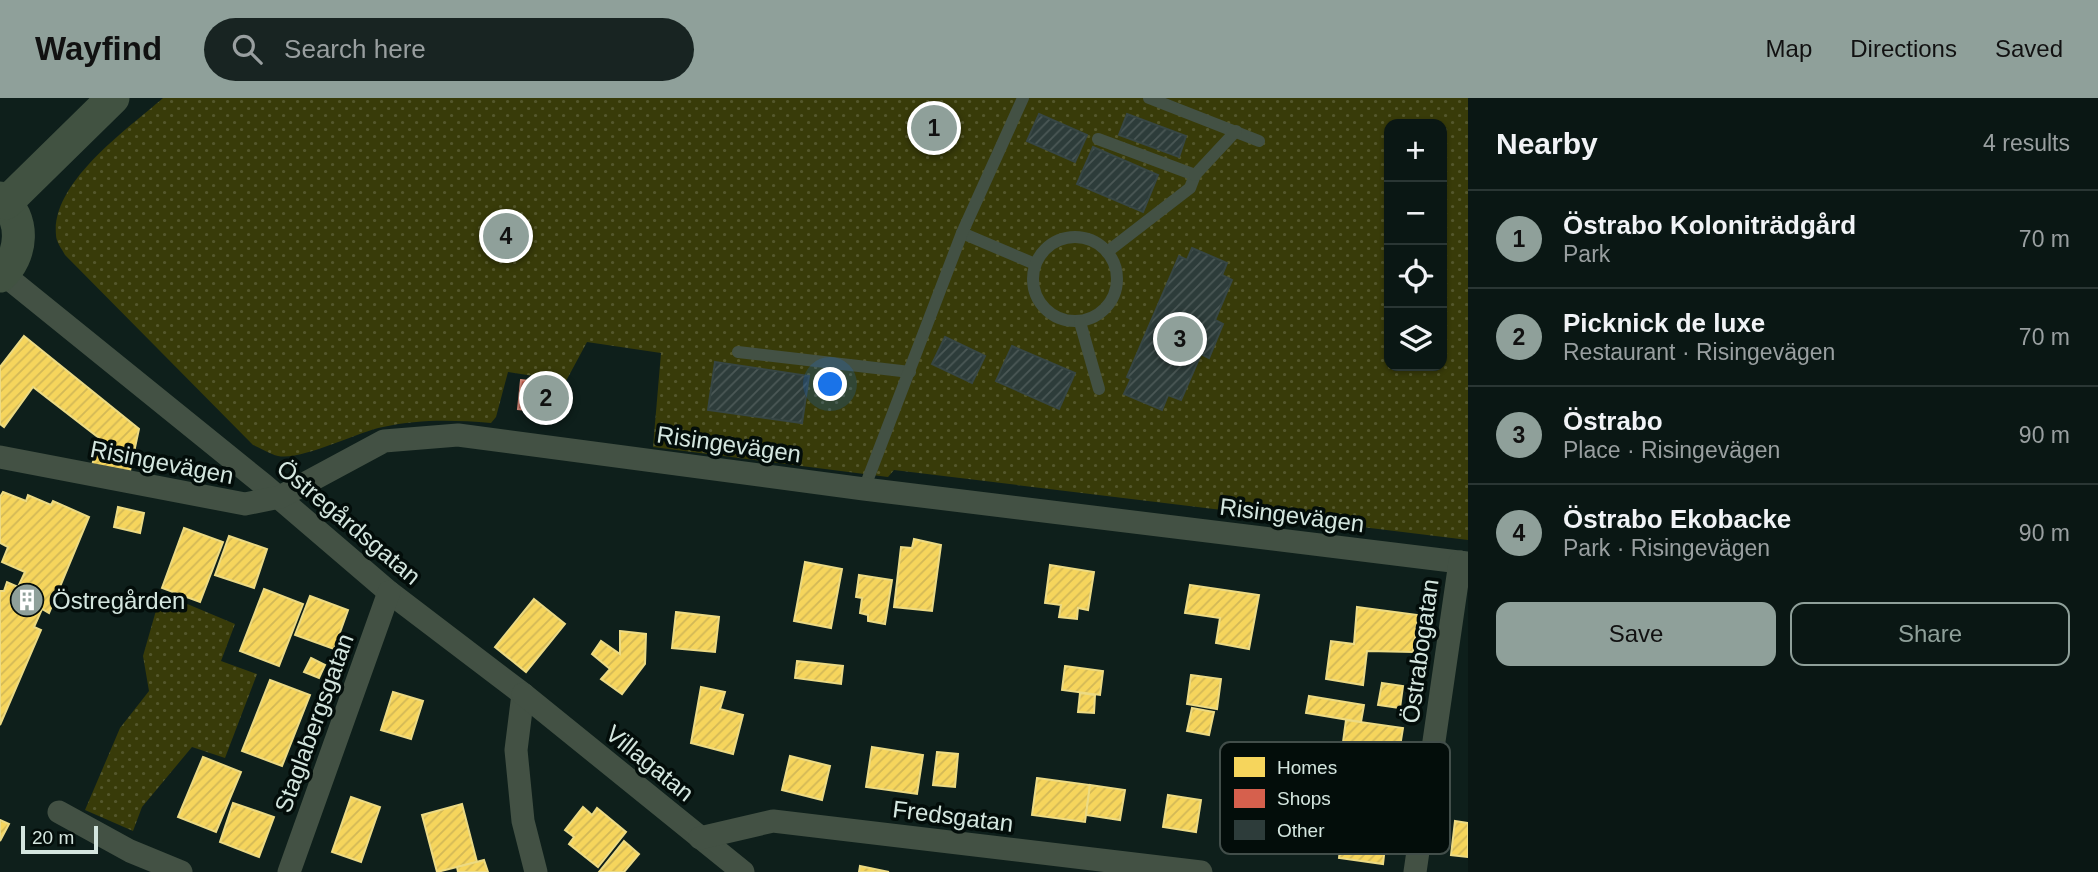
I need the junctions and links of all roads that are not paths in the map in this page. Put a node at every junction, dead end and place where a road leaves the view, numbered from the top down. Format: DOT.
graph roads {
  1 [pos="113,98"];
  2 [pos="1023,98"];
  3 [pos="1149,98"];
  4 [pos="1236,131"];
  5 [pos="1098,139"];
  6 [pos="1259,141"];
  7 [pos="1195,175"];
  8 [pos="3,200"];
  9 [pos="962,233"];
  10 [pos="1107,252"];
  11 [pos="1035,264"];
  12 [pos="1,275"];
  13 [pos="1080,321"];
  14 [pos="738,352"];
  15 [pos="910,372"];
  16 [pos="1100,389"];
  17 [pos="0,457"];
  18 [pos="864,488"];
  19 [pos="279,497"];
  20 [pos="1464,562"];
  21 [pos="388,592"];
  22 [pos="523,694"];
  23 [pos="1436,742"];
  24 [pos="59,812"];
  25 [pos="700,838"];
  26 [pos="1418,854"];
  27 [pos="181,872"];
  28 [pos="289,872"];
  29 [pos="536,872"];
  30 [pos="743,872"];
  31 [pos="1201,872"];
  32 [pos="1415,872"];
  1 -- 8 [label="main road"];
  2 -- 9 [label="lane"];
  3 -- 4 [label="lane"];
  4 -- 6 [label="lane"];
  4 -- 7 [label="lane"];
  5 -- 7 [label="lane"];
  7 -- 10 [label="lane"];
  8 -- 12 [label="main road"];
  9 -- 11 [label="lane"];
  9 -- 15 [label="lane"];
  10 -- 11 [label="lane"];
  10 -- 13 [label="lane"];
  11 -- 13 [label="lane"];
  12 -- 19 [label="street, Östregårdsgatan"];
  13 -- 16 [label="lane"];
  14 -- 15 [label="lane"];
  15 -- 18 [label="lane"];
  17 -- 19 [label="street, Risingevägen"];
  18 -- 19 [label="street, Risingevägen"];
  18 -- 20 [label="street, Risingevägen"];
  19 -- 21 [label="street, Östregårdsgatan"];
  20 -- 23 [label="street, Östrabogatan"];
  21 -- 22 [label="street, Östregårdsgatan"];
  21 -- 28 [label="street, Staglabergsgatan"];
  22 -- 25 [label="street, Villagatan"];
  22 -- 29 [label="street"];
  24 -- 27 [label="street"];
  25 -- 30 [label="street, Villagatan"];
  25 -- 31 [label="street, Fredsgatan"];
  26 -- 32 [label="street, Östrabogatan"];
}
